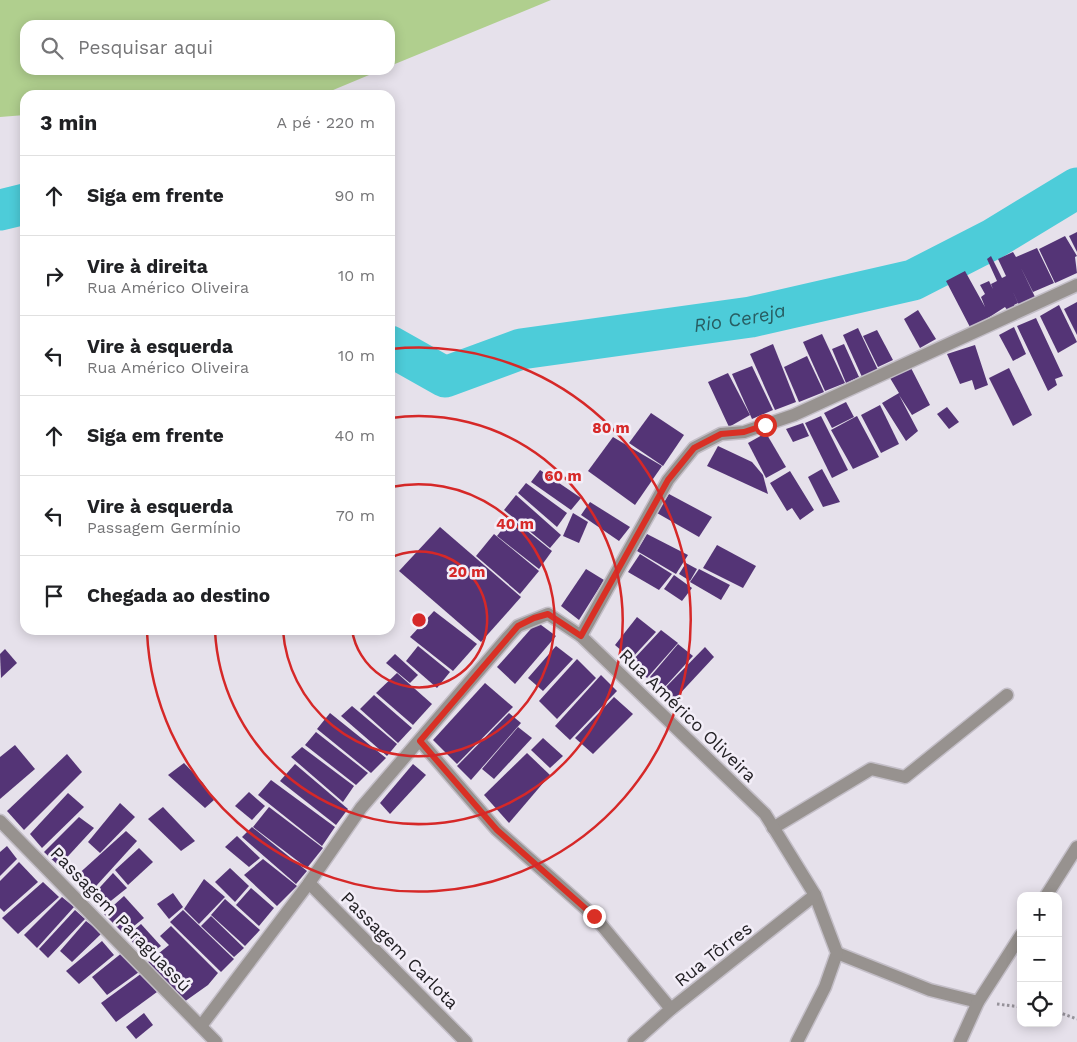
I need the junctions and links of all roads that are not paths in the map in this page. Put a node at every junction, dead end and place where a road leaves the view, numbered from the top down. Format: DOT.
graph roads {
  1 [pos="1077,285"];
  2 [pos="581,636"];
  3 [pos="1007,695"];
  4 [pos="420,741"];
  5 [pos="0,821"];
  6 [pos="773,828"];
  7 [pos="1077,847"];
  8 [pos="308,883"];
  9 [pos="1049,892"];
  10 [pos="815,895"];
  11 [pos="1020,937"];
  12 [pos="837,953"];
  13 [pos="978,1002"];
  14 [pos="671,1009"];
  15 [pos="201,1026"];
  16 [pos="216,1042"];
  17 [pos="466,1042"];
  18 [pos="634,1042"];
  19 [pos="797,1042"];
  20 [pos="960,1042"];
  1 -- 2 [label="street"];
  2 -- 4 [label="street, Rua Américo Oliveira"];
  2 -- 6 [label="street, Rua Américo Oliveira"];
  3 -- 6 [label="street"];
  4 -- 8 [label="street"];
  4 -- 14 [label="street"];
  5 -- 15 [label="street, Passagem Paraguassú"];
  6 -- 10 [label="street, Rua Américo Oliveira"];
  7 -- 9 [label="street"];
  8 -- 15 [label="street"];
  8 -- 17 [label="street, Passagem Carlota"];
  10 -- 12 [label="street, Rua Américo Oliveira"];
  10 -- 14 [label="street, Rua Tôrres"];
  11 -- 13 [label="street"];
  12 -- 13 [label="street"];
  12 -- 19 [label="street"];
  13 -- 20 [label="street"];
  14 -- 18 [label="street, Rua Tôrres"];
  15 -- 16 [label="street, Passagem Paraguassú"];
}
